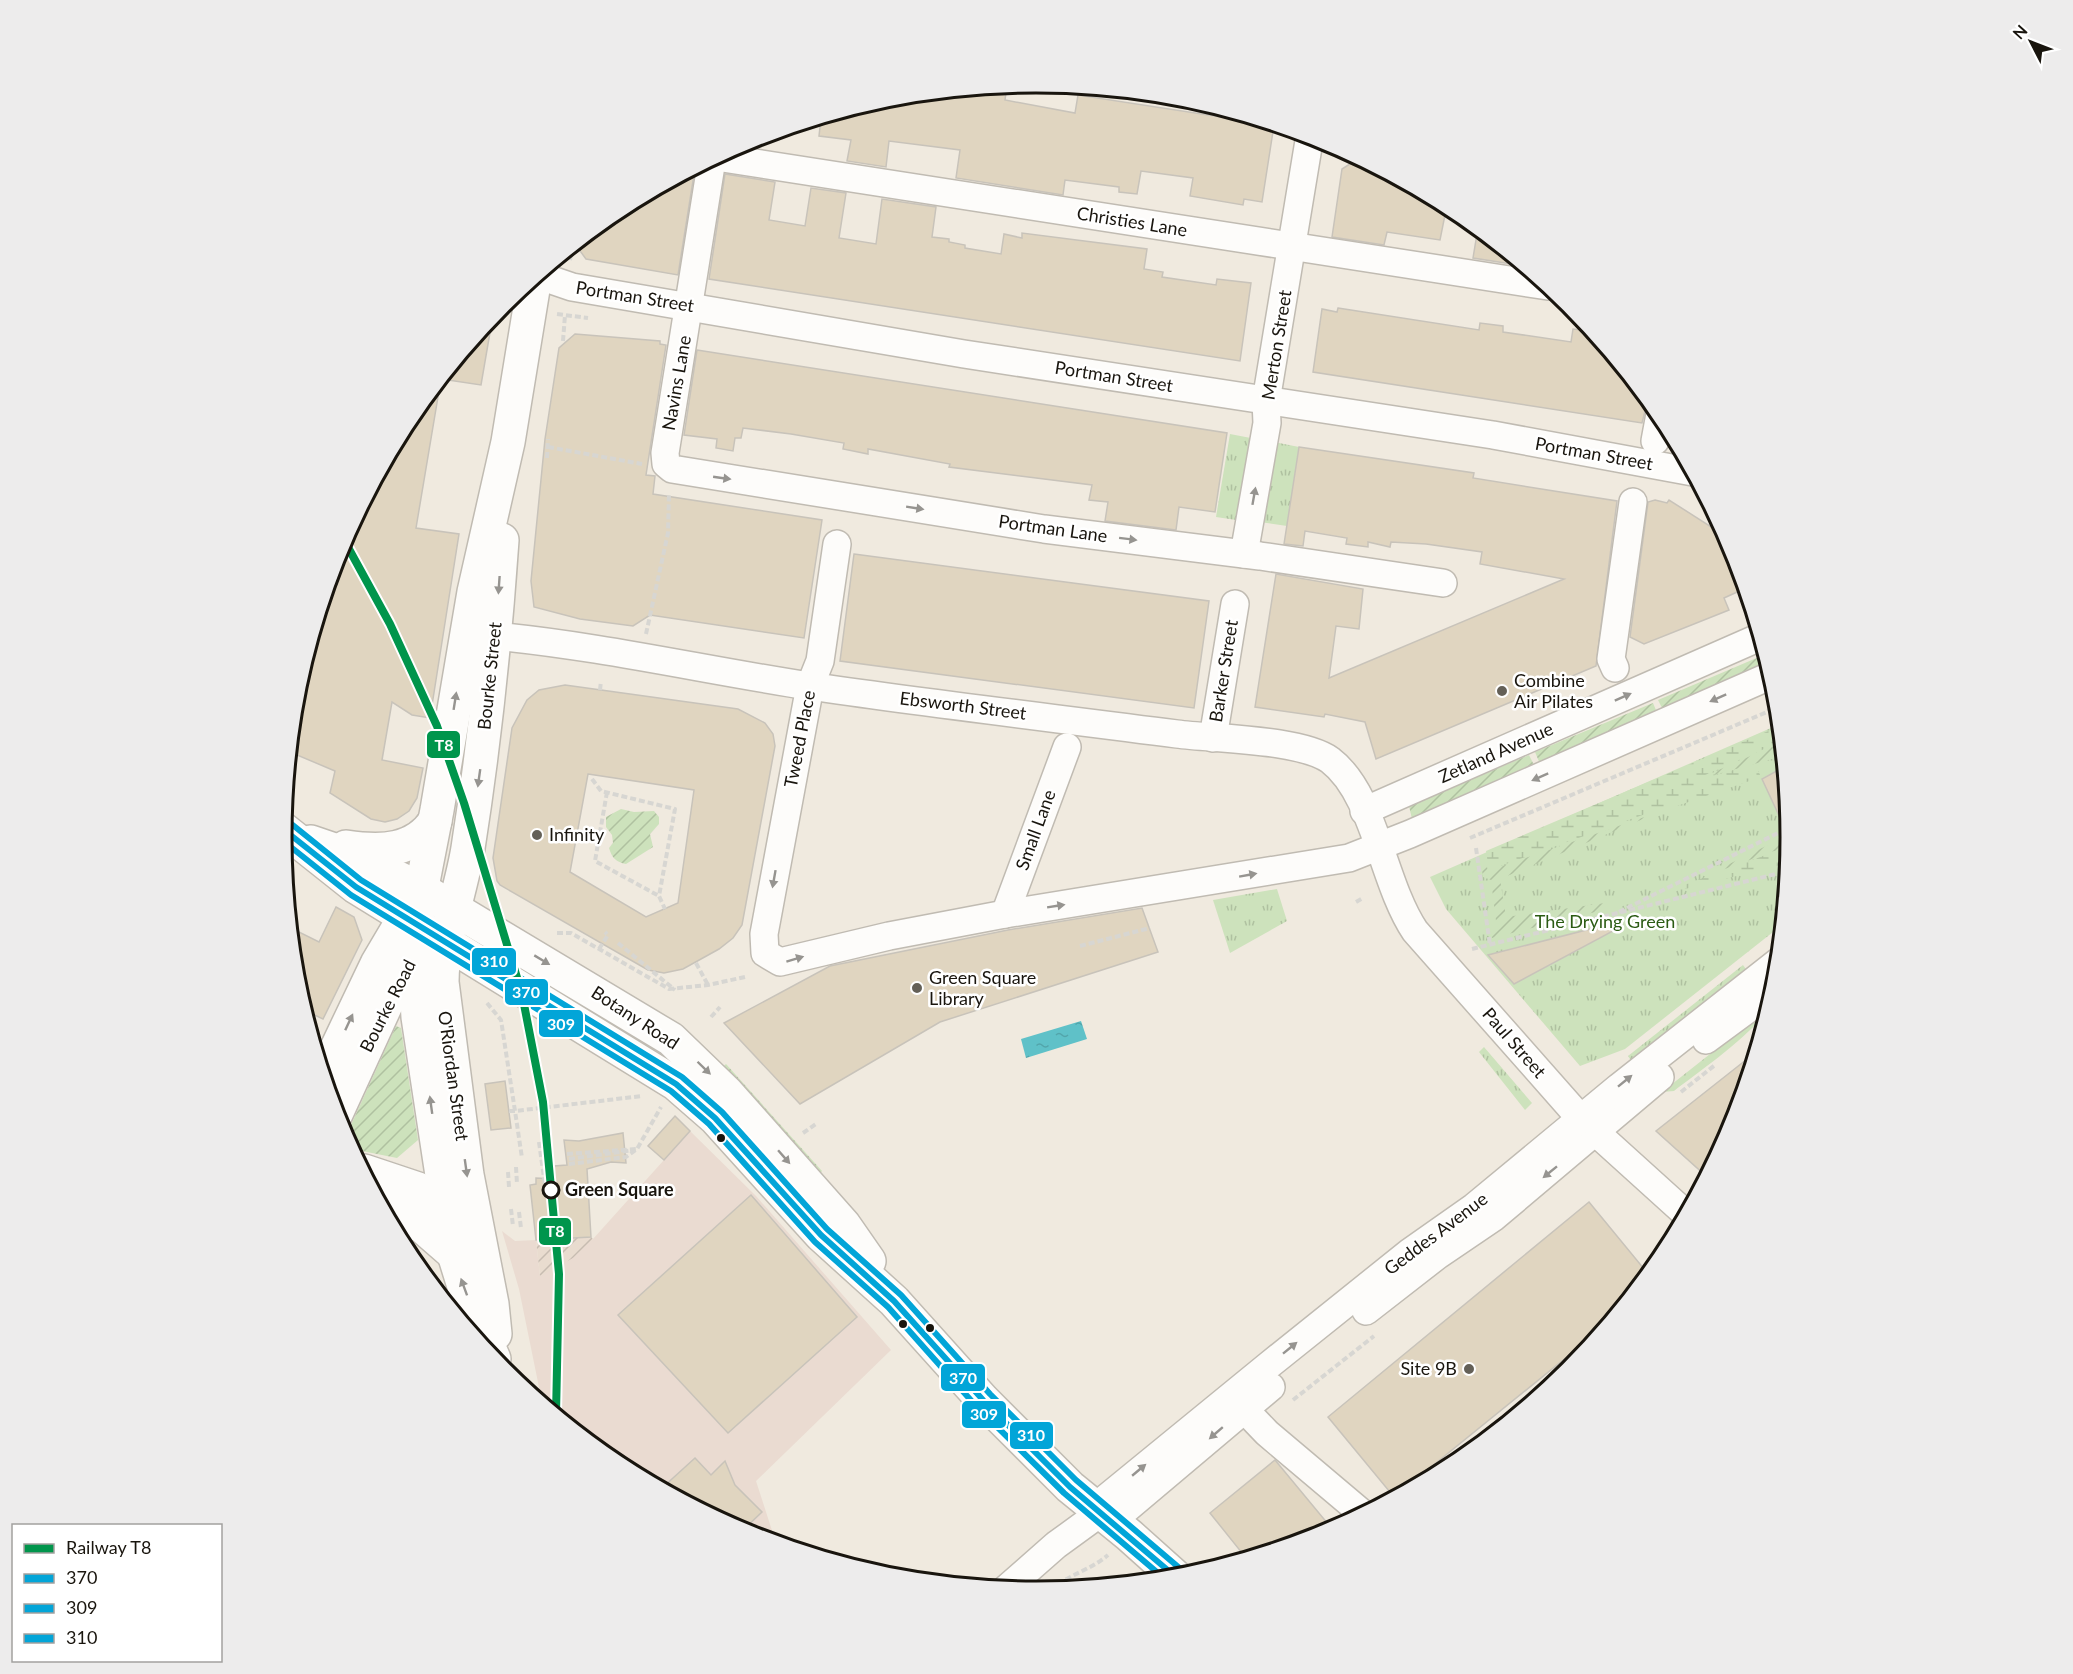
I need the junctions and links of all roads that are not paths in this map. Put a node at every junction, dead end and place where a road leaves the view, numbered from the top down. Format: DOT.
graph roads {
  1 [pos="1308,145"];
  2 [pos="731,159"];
  3 [pos="711,168"];
  4 [pos="1293,246"];
  5 [pos="545,279"];
  6 [pos="1533,284"];
  7 [pos="534,289"];
  8 [pos="690,306"];
  9 [pos="1266,401"];
  10 [pos="1657,428"];
  11 [pos="1655,441"];
  12 [pos="508,442"];
  13 [pos="666,464"];
  14 [pos="1684,470"];
  15 [pos="1632,502"];
  16 [pos="837,544"];
  17 [pos="1244,554"];
  18 [pos="1443,583"];
  19 [pos="1235,604"];
  20 [pos="495,636"];
  21 [pos="1754,640"];
  22 [pos="1615,668"];
  23 [pos="1763,679"];
  24 [pos="810,686"];
  25 [pos="1213,738"];
  26 [pos="1067,747"];
  27 [pos="1364,811"];
  28 [pos="435,820"];
  29 [pos="292,833"];
  30 [pos="292,833"];
  31 [pos="292,835"];
  32 [pos="1379,846"];
  33 [pos="422,889"];
  34 [pos="456,908"];
  35 [pos="1005,914"];
  36 [pos="422,934"];
  37 [pos="1768,971"];
  38 [pos="1762,999"];
  39 [pos="329,1065"];
  40 [pos="342,1102"];
  41 [pos="1588,1126"];
  42 [pos="373,1174"];
  43 [pos="446,1205"];
  44 [pos="1681,1209"];
  45 [pos="393,1211"];
  46 [pos="467,1249"];
  47 [pos="894,1301"];
  48 [pos="484,1335"];
  49 [pos="1244,1409"];
  50 [pos="1356,1508"];
  51 [pos="1102,1514"];
  52 [pos="1167,1569"];
  53 [pos="1015,1580"];
  1 -- 4 [label="street, Merton Street"];
  2 -- 4 [label="street, Christies Lane"];
  3 -- 8 [label="street, Navins Lane"];
  4 -- 6 [label="street, Christies Lane"];
  4 -- 9 [label="street, Merton Street"];
  5 -- 8 [label="street, Portman Street"];
  7 -- 12 [label="main road, Bourke Street"];
  8 -- 9 [label="street, Portman Street"];
  8 -- 13 [label="street, Navins Lane"];
  9 -- 14 [label="street, Portman Street"];
  17 -- 9 [label="street, Merton Street, one-way"];
  10 -- 11 [label="street"];
  12 -- 20 [label="main road, Bourke Street, one-way"];
  28 -- 12 [label="main road, Bourke Street, one-way"];
  13 -- 17 [label="street, Portman Lane, one-way"];
  15 -- 22 [label="street"];
  16 -- 24 [label="street, Tweed Place"];
  17 -- 18 [label="street, Portman Lane"];
  19 -- 25 [label="street, Barker Street"];
  20 -- 24 [label="street, Ebsworth Street"];
  20 -- 34 [label="main road, Bourke Street, one-way"];
  27 -- 21 [label="street, Zetland Avenue, one-way"];
  23 -- 32 [label="street, one-way"];
  24 -- 25 [label="street, Ebsworth Street"];
  24 -- 35 [label="street, Tweed Place, one-way"];
  25 -- 27 [label="street, Ebsworth Street"];
  26 -- 35 [label="street, Small Lane"];
  27 -- 32 [label="street, Ebsworth Street"];
  28 -- 29 [label="main road"];
  28 -- 33 [label="main road, Bourke Street"];
  30 -- 33 [label="main road, Botany Road"];
  31 -- 36 [label="main road, Botany Road"];
  35 -- 32 [label="street, one-way"];
  32 -- 41 [label="street, Paul Street"];
  33 -- 34 [label="main road, Botany Road"];
  33 -- 36 [label="main road, Bourke Road"];
  34 -- 36 [label="main road, O'Riordan Street"];
  34 -- 47 [label="main road, Botany Road, one-way"];
  39 -- 36 [label="main road, Bourke Road, one-way"];
  36 -- 40 [label="main road, Bourke Road"];
  43 -- 36 [label="main road, O'Riordan Street, one-way"];
  36 -- 46 [label="main road, O'Riordan Street, one-way"];
  36 -- 47 [label="main road, Botany Road"];
  41 -- 37 [label="street, Geddes Avenue, one-way"];
  38 -- 41 [label="street, Geddes Avenue"];
  41 -- 44 [label="street, Paul Street"];
  41 -- 49 [label="street, Geddes Avenue, one-way"];
  51 -- 41 [label="street, Geddes Avenue, one-way"];
  42 -- 43 [label="main road"];
  43 -- 46 [label="main road, O'Riordan Street"];
  45 -- 46 [label="main road"];
  46 -- 48 [label="main road, O'Riordan Street"];
  47 -- 51 [label="main road, Botany Road"];
  49 -- 50 [label="street"];
  49 -- 51 [label="street, Geddes Avenue, one-way"];
  51 -- 52 [label="main road, Botany Road"];
  51 -- 53 [label="street"];
}
